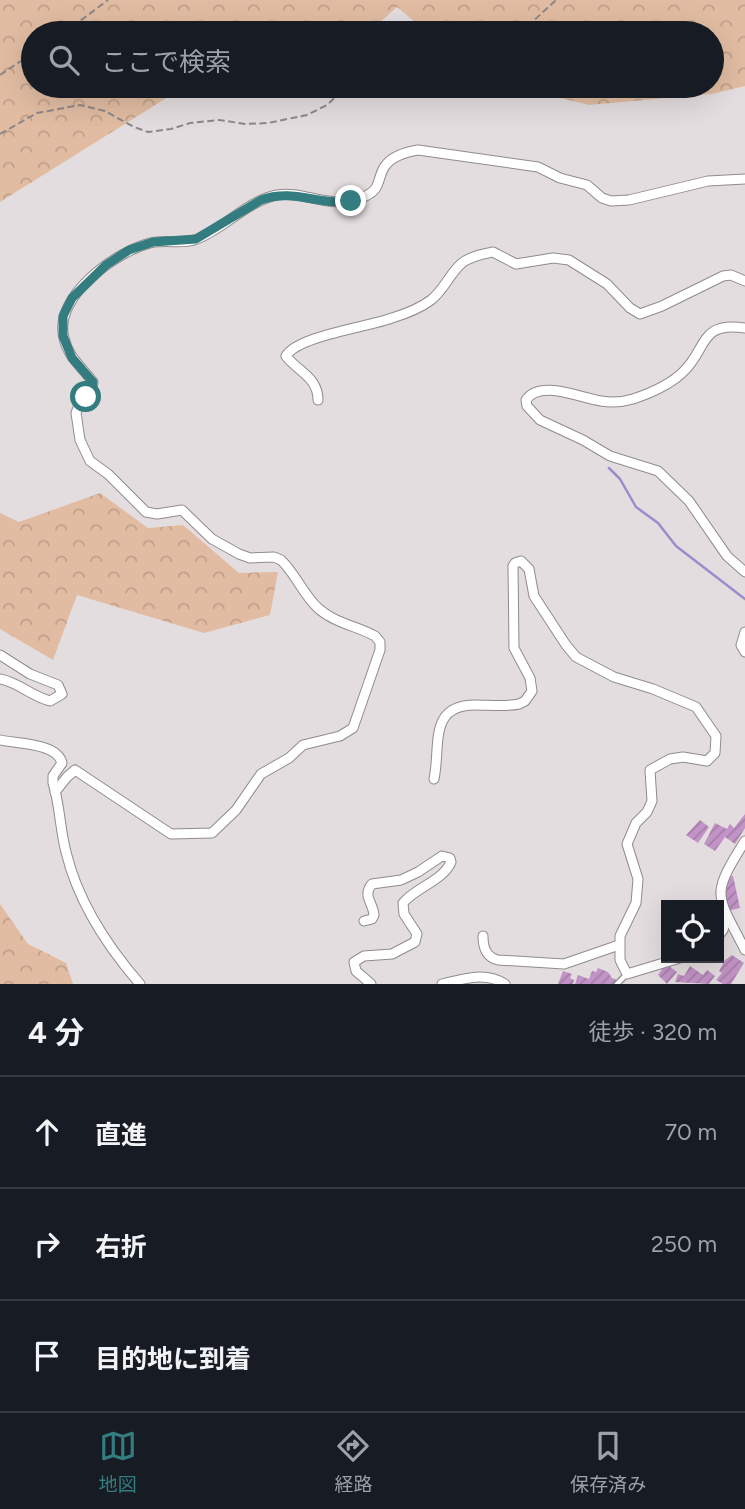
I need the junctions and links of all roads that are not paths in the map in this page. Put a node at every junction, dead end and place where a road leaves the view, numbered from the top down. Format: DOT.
graph roads {
  1 [pos="745,179"];
  2 [pos="745,281"];
  3 [pos="745,328"];
  4 [pos="318,400"];
  5 [pos="745,572"];
  6 [pos="745,632"];
  7 [pos="745,652"];
  8 [pos="0,655"];
  9 [pos="0,679"];
  10 [pos="0,740"];
  11 [pos="433,779"];
  12 [pos="55,792"];
  13 [pos="745,841"];
  14 [pos="740,857"];
  15 [pos="727,917"];
  16 [pos="364,921"];
  17 [pos="724,927"];
  18 [pos="483,936"];
  19 [pos="619,945"];
  20 [pos="745,950"];
  21 [pos="663,963"];
  22 [pos="627,974"];
  23 [pos="139,984"];
  24 [pos="371,984"];
  25 [pos="442,984"];
  26 [pos="505,984"];
  27 [pos="617,984"];
  1 -- 12 [label="street"];
  2 -- 4 [label="street"];
  3 -- 5 [label="street"];
  6 -- 7 [label="street"];
  8 -- 9 [label="street"];
  10 -- 12 [label="street"];
  11 -- 19 [label="street"];
  12 -- 23 [label="street"];
  13 -- 14 [label="street"];
  14 -- 15 [label="street"];
  15 -- 17 [label="street"];
  15 -- 20 [label="street"];
  16 -- 24 [label="street"];
  18 -- 19 [label="street"];
  19 -- 22 [label="street"];
  21 -- 22 [label="street"];
  22 -- 27 [label="lane"];
  25 -- 26 [label="street"];
}
